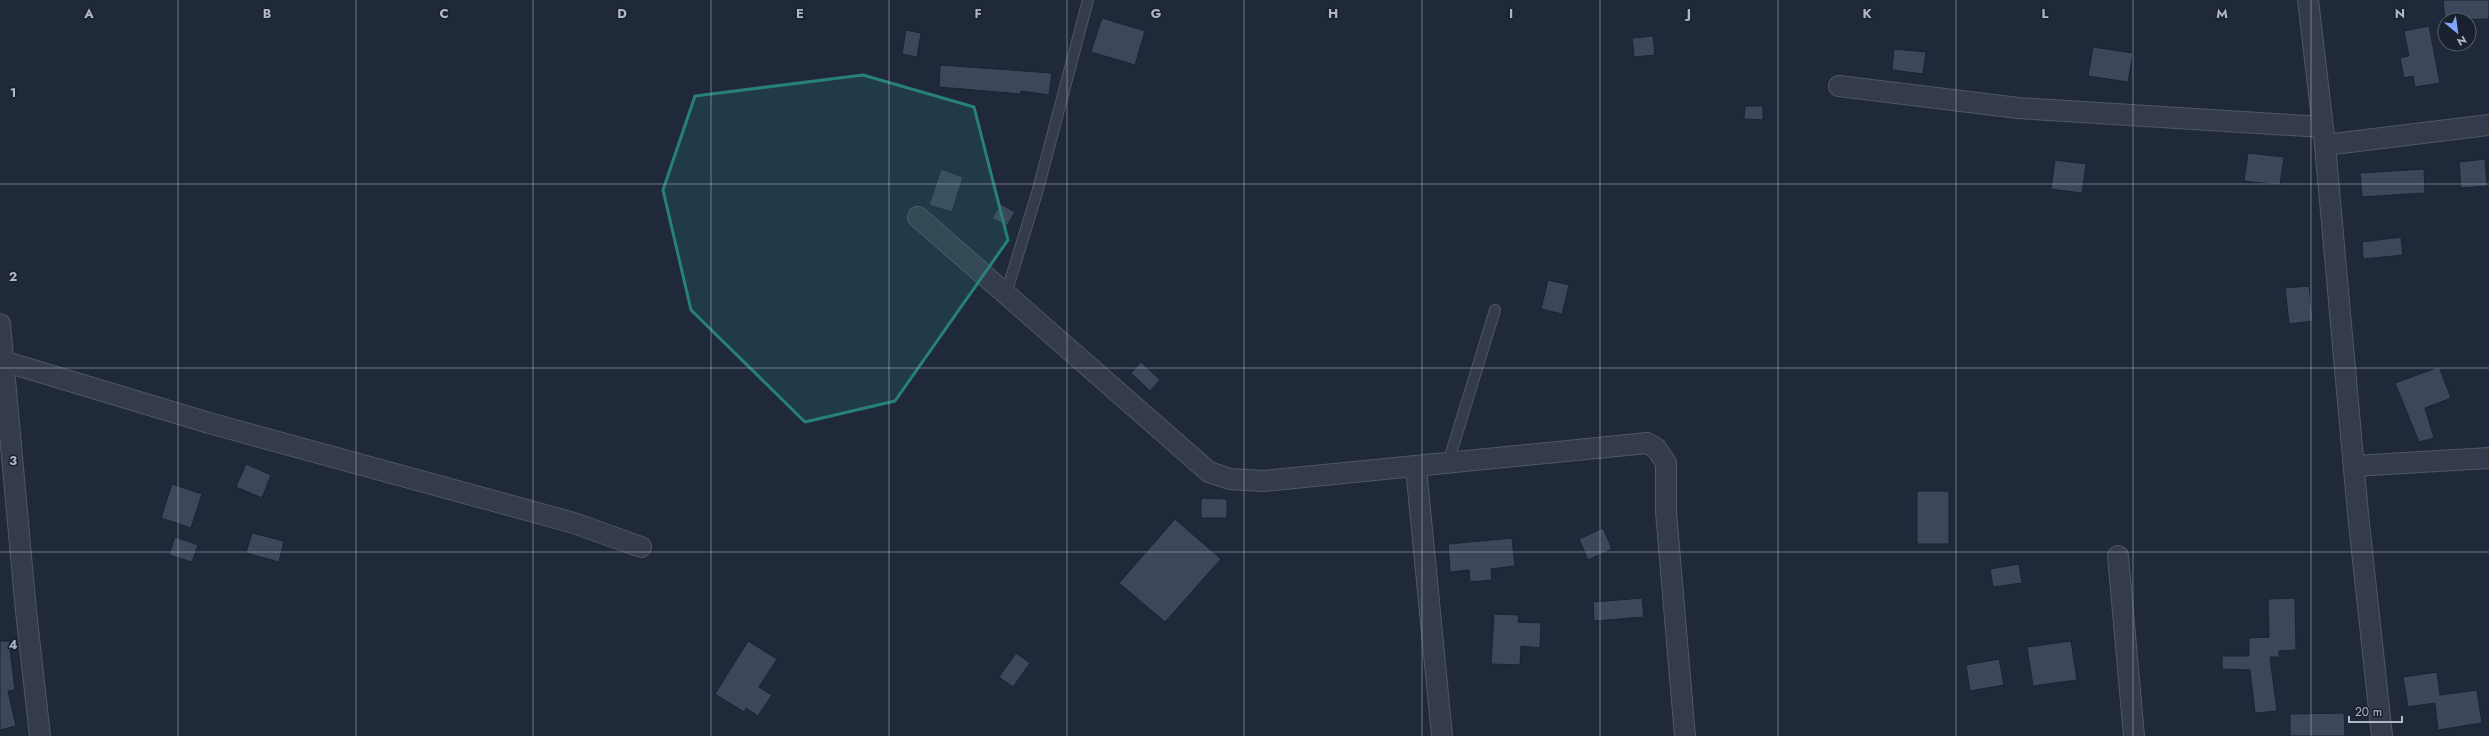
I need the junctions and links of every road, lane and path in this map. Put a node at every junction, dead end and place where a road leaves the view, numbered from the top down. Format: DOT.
graph roads {
  1 [pos="1088,0"];
  2 [pos="2308,0"];
  3 [pos="1839,86"];
  4 [pos="2489,125"];
  5 [pos="2323,136"];
  6 [pos="918,217"];
  7 [pos="1006,294"];
  8 [pos="1495,310"];
  9 [pos="0,324"];
  10 [pos="3,361"];
  11 [pos="2489,458"];
  12 [pos="1448,463"];
  13 [pos="2354,466"];
  14 [pos="1416,468"];
  15 [pos="641,547"];
  16 [pos="2118,556"];
  17 [pos="40,736"];
  18 [pos="1442,736"];
  19 [pos="1685,736"];
  20 [pos="2134,736"];
  21 [pos="2382,736"];
  1 -- 7 [label="lane"];
  2 -- 5 [label="street"];
  3 -- 5 [label="street"];
  4 -- 5 [label="street"];
  5 -- 13 [label="street"];
  6 -- 7 [label="street"];
  7 -- 14 [label="street"];
  8 -- 12 [label="lane"];
  9 -- 10 [label="street"];
  10 -- 15 [label="street"];
  10 -- 17 [label="street"];
  11 -- 13 [label="street"];
  12 -- 14 [label="street"];
  12 -- 19 [label="street"];
  13 -- 21 [label="street"];
  14 -- 18 [label="street"];
  16 -- 20 [label="street"];
}
